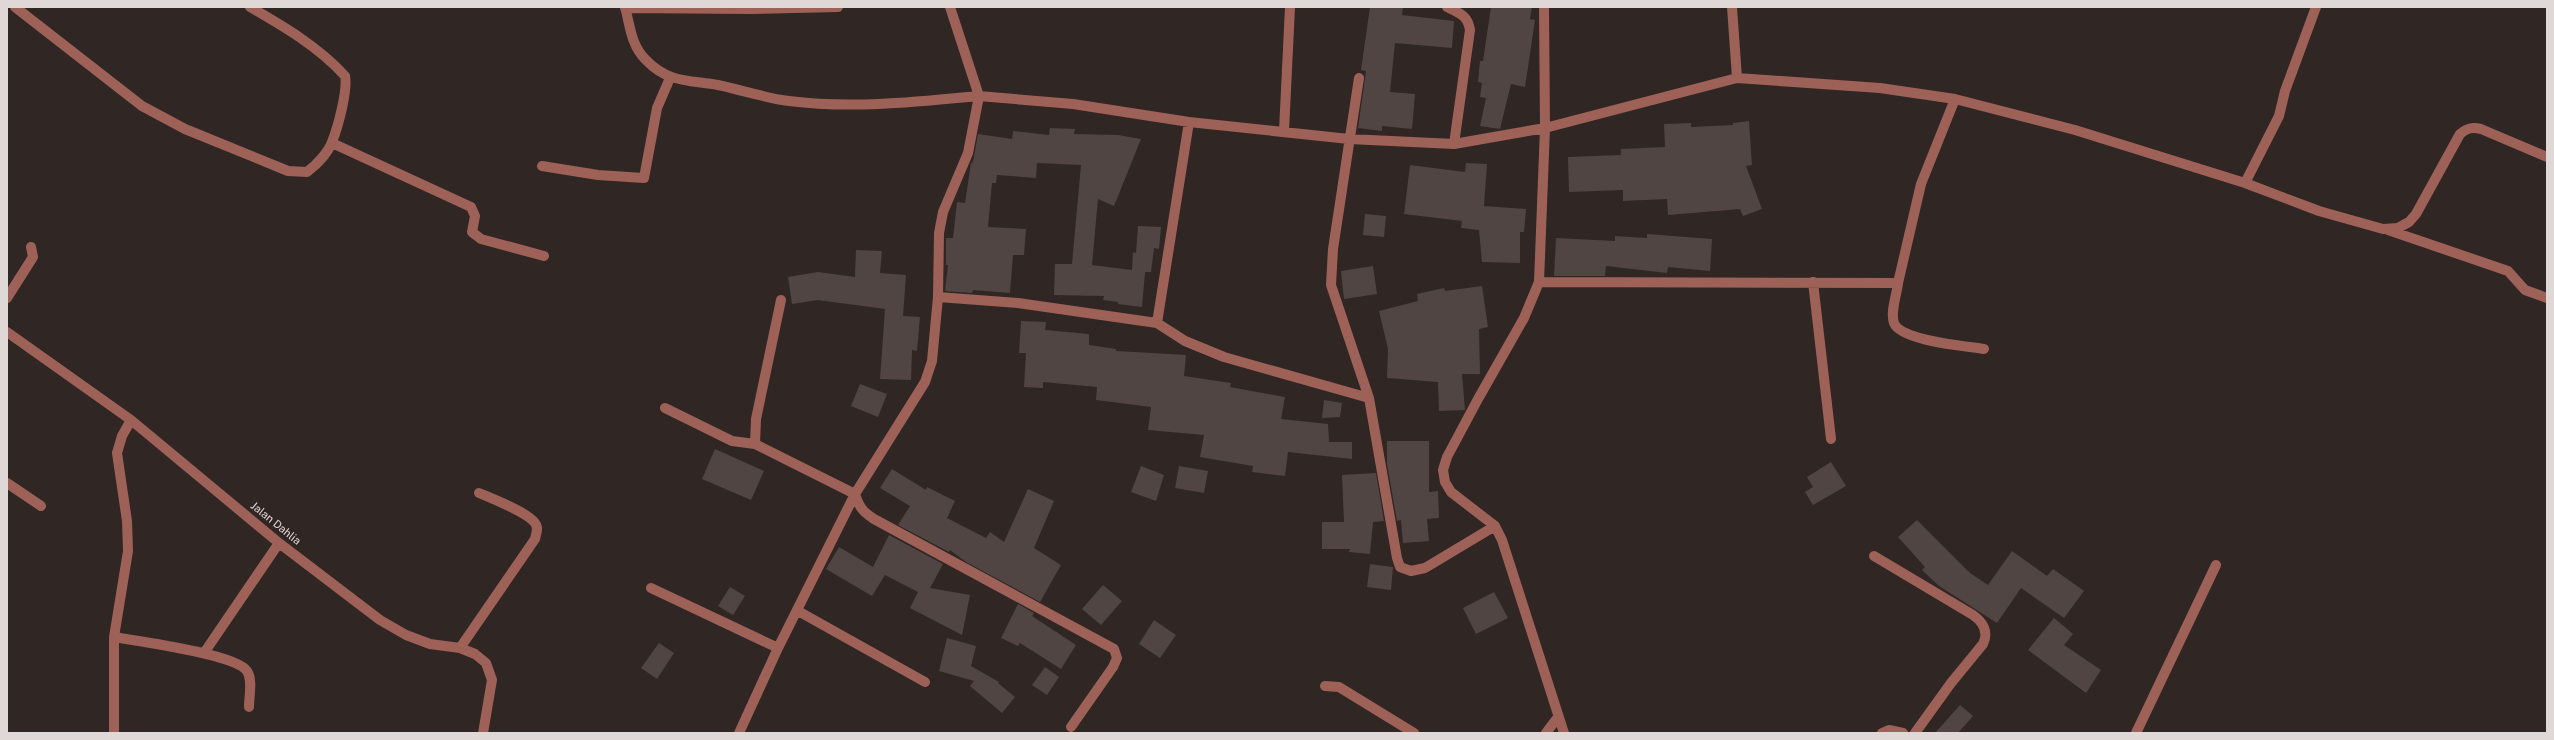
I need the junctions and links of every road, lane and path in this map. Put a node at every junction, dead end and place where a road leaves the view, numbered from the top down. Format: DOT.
graph roads {
  1 [pos="15,7"];
  2 [pos="250,7"];
  3 [pos="625,7"];
  4 [pos="838,7"];
  5 [pos="950,7"];
  6 [pos="1290,7"];
  7 [pos="1447,7"];
  8 [pos="1545,7"];
  9 [pos="1732,7"];
  10 [pos="2316,7"];
  11 [pos="670,78"];
  12 [pos="1359,78"];
  13 [pos="1738,78"];
  14 [pos="979,96"];
  15 [pos="1955,99"];
  16 [pos="1189,122"];
  17 [pos="1546,128"];
  18 [pos="1284,131"];
  19 [pos="1350,139"];
  20 [pos="332,143"];
  21 [pos="1454,144"];
  22 [pos="2547,158"];
  23 [pos="542,166"];
  24 [pos="2245,183"];
  25 [pos="2383,228"];
  26 [pos="31,247"];
  27 [pos="544,256"];
  28 [pos="1539,282"];
  29 [pos="1813,282"];
  30 [pos="1898,283"];
  31 [pos="938,297"];
  32 [pos="7,298"];
  33 [pos="2547,298"];
  34 [pos="781,300"];
  35 [pos="1157,322"];
  36 [pos="7,332"];
  37 [pos="1984,350"];
  38 [pos="1369,398"];
  39 [pos="665,408"];
  40 [pos="132,420"];
  41 [pos="1831,439"];
  42 [pos="755,444"];
  43 [pos="7,483"];
  44 [pos="479,493"];
  45 [pos="855,494"];
  46 [pos="41,506"];
  47 [pos="1495,526"];
  48 [pos="279,542"];
  49 [pos="1874,556"];
  50 [pos="2216,565"];
  51 [pos="651,588"];
  52 [pos="798,611"];
  53 [pos="114,636"];
  54 [pos="460,648"];
  55 [pos="778,648"];
  56 [pos="204,653"];
  57 [pos="925,682"];
  58 [pos="1325,686"];
  59 [pos="248,707"];
  60 [pos="1558,717"];
  61 [pos="1071,727"];
  62 [pos="114,733"];
  63 [pos="483,733"];
  64 [pos="738,733"];
  65 [pos="1414,733"];
  66 [pos="1546,733"];
  67 [pos="1564,733"];
  68 [pos="1882,733"];
  69 [pos="1903,733"];
  70 [pos="1915,733"];
  71 [pos="2136,733"];
  1 -- 20 [label="street"];
  2 -- 20 [label="street"];
  3 -- 4 [label="street"];
  3 -- 11 [label="street"];
  5 -- 14 [label="street"];
  6 -- 18 [label="street"];
  7 -- 21 [label="street"];
  8 -- 17 [label="street"];
  9 -- 13 [label="street"];
  10 -- 24 [label="street"];
  11 -- 14 [label="street"];
  11 -- 23 [label="street"];
  12 -- 19 [label="street"];
  13 -- 15 [label="street"];
  13 -- 17 [label="street"];
  14 -- 16 [label="street"];
  14 -- 31 [label="street"];
  15 -- 24 [label="street"];
  15 -- 30 [label="street"];
  16 -- 18 [label="street"];
  16 -- 35 [label="street"];
  17 -- 21 [label="street"];
  17 -- 28 [label="street"];
  18 -- 19 [label="street"];
  19 -- 21 [label="street"];
  19 -- 38 [label="street"];
  20 -- 27 [label="street"];
  22 -- 25 [label="street"];
  24 -- 25 [label="street"];
  25 -- 33 [label="street"];
  26 -- 32 [label="street"];
  28 -- 29 [label="street"];
  28 -- 47 [label="street"];
  29 -- 30 [label="street"];
  29 -- 41 [label="street"];
  30 -- 37 [label="street"];
  31 -- 35 [label="street"];
  31 -- 45 [label="street"];
  34 -- 42 [label="street"];
  35 -- 38 [label="street"];
  36 -- 40 [label="street, Jalan Dahlia"];
  38 -- 47 [label="street"];
  39 -- 42 [label="street"];
  40 -- 48 [label="street, Jalan Dahlia"];
  40 -- 53 [label="street"];
  42 -- 45 [label="street"];
  43 -- 46 [label="street"];
  44 -- 54 [label="street"];
  45 -- 52 [label="street"];
  45 -- 61 [label="street"];
  47 -- 60 [label="street"];
  48 -- 54 [label="street, Jalan Dahlia"];
  48 -- 56 [label="street"];
  49 -- 70 [label="street"];
  50 -- 71 [label="street"];
  51 -- 55 [label="street"];
  52 -- 55 [label="street"];
  52 -- 57 [label="street"];
  53 -- 56 [label="street"];
  53 -- 62 [label="street"];
  54 -- 63 [label="street, Jalan Dahlia"];
  55 -- 64 [label="street"];
  56 -- 59 [label="street"];
  58 -- 65 [label="street"];
  60 -- 66 [label="street"];
  60 -- 67 [label="street"];
  68 -- 69 [label="street"];
}
